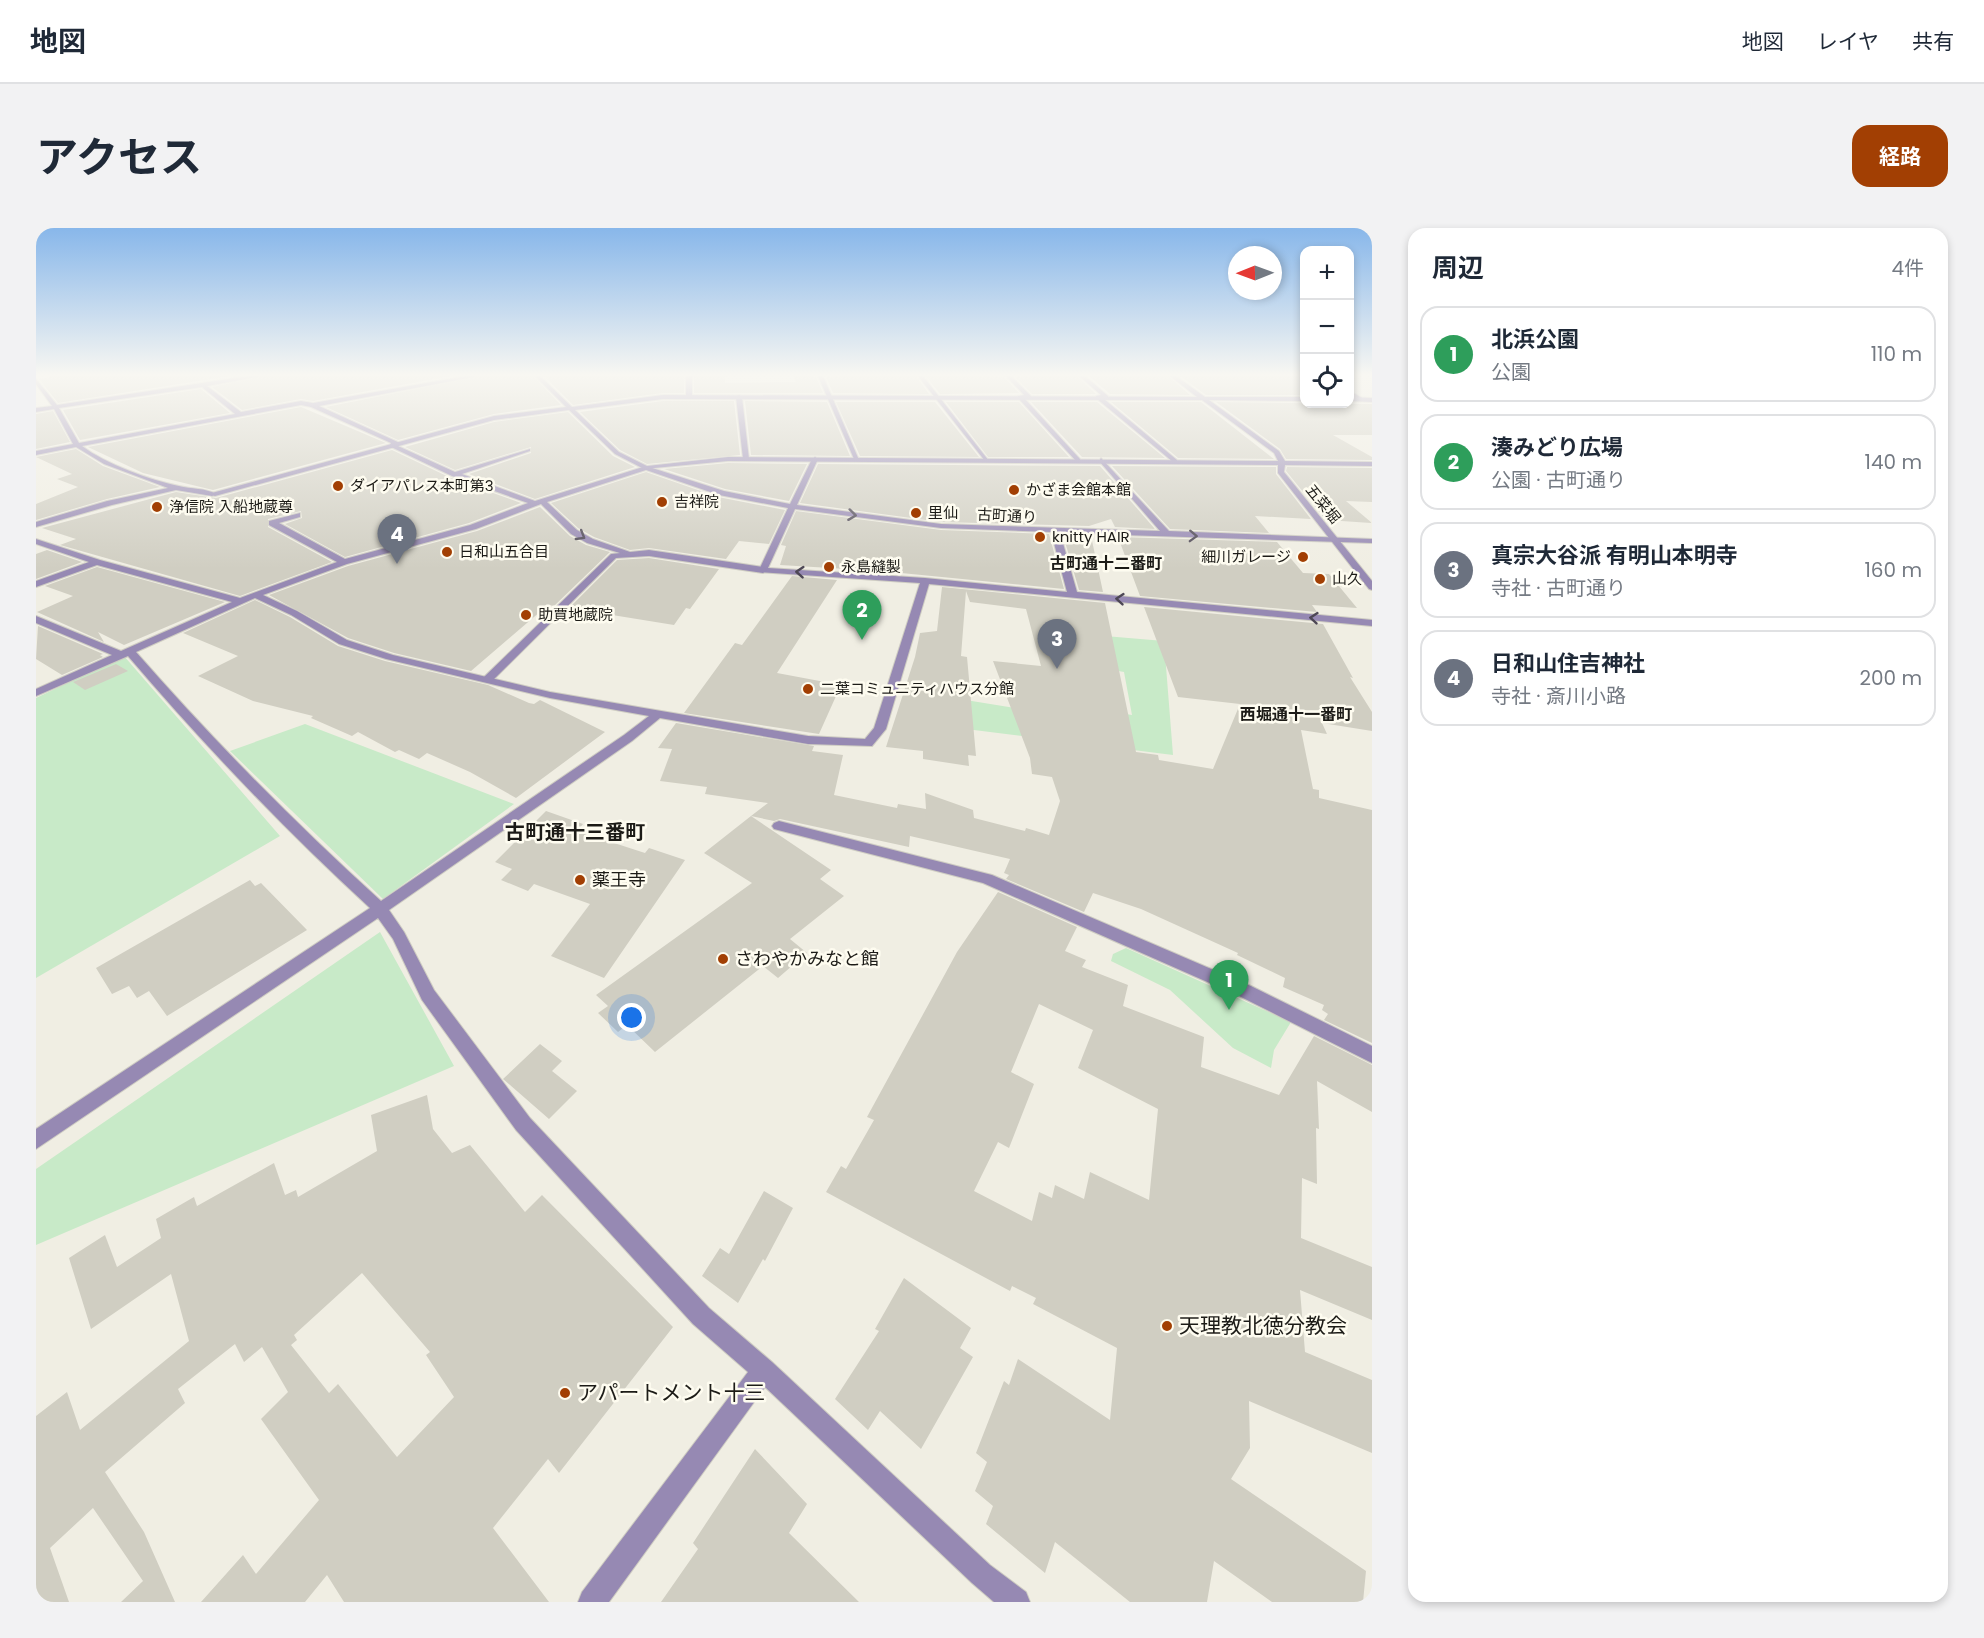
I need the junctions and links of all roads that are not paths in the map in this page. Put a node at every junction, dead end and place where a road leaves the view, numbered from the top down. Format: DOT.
graph roads {
  1 [pos="73,440"];
  2 [pos="108,440"];
  3 [pos="384,440"];
  4 [pos="412,440"];
  5 [pos="604,440"];
  6 [pos="744,440"];
  7 [pos="848,440"];
  8 [pos="971,440"];
  9 [pos="1060,440"];
  10 [pos="1150,440"];
  11 [pos="1261,440"];
  12 [pos="394,445"];
  13 [pos="76,446"];
  14 [pos="528,450"];
  15 [pos="36,453"];
  16 [pos="746,459"];
  17 [pos="815,459"];
  18 [pos="857,459"];
  19 [pos="987,460"];
  20 [pos="1078,460"];
  21 [pos="1101,460"];
  22 [pos="1175,461"];
  23 [pos="1282,462"];
  24 [pos="1372,464"];
  25 [pos="646,468"];
  26 [pos="455,474"];
  27 [pos="176,488"];
  28 [pos="539,502"];
  29 [pos="794,507"];
  30 [pos="297,515"];
  31 [pos="36,525"];
  32 [pos="1055,531"];
  33 [pos="1168,535"];
  34 [pos="36,541"];
  35 [pos="1335,541"];
  36 [pos="1372,542"];
  37 [pos="630,555"];
  38 [pos="97,562"];
  39 [pos="344,562"];
  40 [pos="763,570"];
  41 [pos="925,581"];
  42 [pos="36,584"];
  43 [pos="1372,587"];
  44 [pos="255,595"];
  45 [pos="1073,595"];
  46 [pos="240,601"];
  47 [pos="36,620"];
  48 [pos="1372,623"];
  49 [pos="126,654"];
  50 [pos="487,681"];
  51 [pos="36,693"];
  52 [pos="658,714"];
  53 [pos="778,826"];
  54 [pos="380,909"];
  55 [pos="1372,1055"];
  56 [pos="36,1140"];
  57 [pos="764,1370"];
  58 [pos="592,1602"];
  59 [pos="1016,1602"];
  1 -- 13 [label="street"];
  2 -- 13 [label="street"];
  3 -- 12 [label="street"];
  4 -- 12 [label="street"];
  5 -- 25 [label="street, 古町通り"];
  6 -- 16 [label="street"];
  7 -- 18 [label="street"];
  8 -- 19 [label="street"];
  9 -- 20 [label="street"];
  10 -- 22 [label="street"];
  11 -- 23 [label="street, 五菜堀"];
  12 -- 26 [label="street"];
  12 -- 27 [label="street"];
  13 -- 15 [label="street"];
  13 -- 27 [label="street"];
  14 -- 26 [label="street"];
  16 -- 17 [label="street"];
  16 -- 25 [label="street"];
  17 -- 18 [label="street"];
  17 -- 29 [label="street"];
  18 -- 19 [label="street"];
  19 -- 20 [label="street"];
  20 -- 21 [label="street"];
  21 -- 22 [label="street"];
  21 -- 33 [label="street"];
  22 -- 23 [label="street"];
  23 -- 24 [label="street"];
  23 -- 35 [label="street, 五菜堀"];
  25 -- 28 [label="street"];
  25 -- 29 [label="street, 古町通り"];
  26 -- 28 [label="street"];
  27 -- 31 [label="street"];
  28 -- 37 [label="street, one-way"];
  28 -- 39 [label="street"];
  29 -- 32 [label="street, 古町通り, one-way"];
  29 -- 40 [label="street"];
  30 -- 39 [label="street"];
  32 -- 33 [label="street, 古町通り"];
  32 -- 45 [label="street"];
  33 -- 35 [label="street, 古町通り, one-way"];
  34 -- 38 [label="street"];
  35 -- 36 [label="street, 古町通り"];
  35 -- 43 [label="street, 五菜堀"];
  37 -- 40 [label="street"];
  37 -- 50 [label="street"];
  38 -- 42 [label="street"];
  38 -- 46 [label="street"];
  39 -- 44 [label="street"];
  41 -- 40 [label="street, one-way"];
  41 -- 45 [label="street"];
  41 -- 52 [label="street"];
  44 -- 46 [label="street"];
  44 -- 50 [label="street"];
  48 -- 45 [label="street, one-way"];
  46 -- 49 [label="street"];
  47 -- 49 [label="street"];
  49 -- 51 [label="street"];
  49 -- 54 [label="street"];
  50 -- 52 [label="street"];
  52 -- 54 [label="street"];
  53 -- 55 [label="street"];
  54 -- 56 [label="street"];
  54 -- 57 [label="street"];
  57 -- 58 [label="street"];
  57 -- 59 [label="street"];
}
